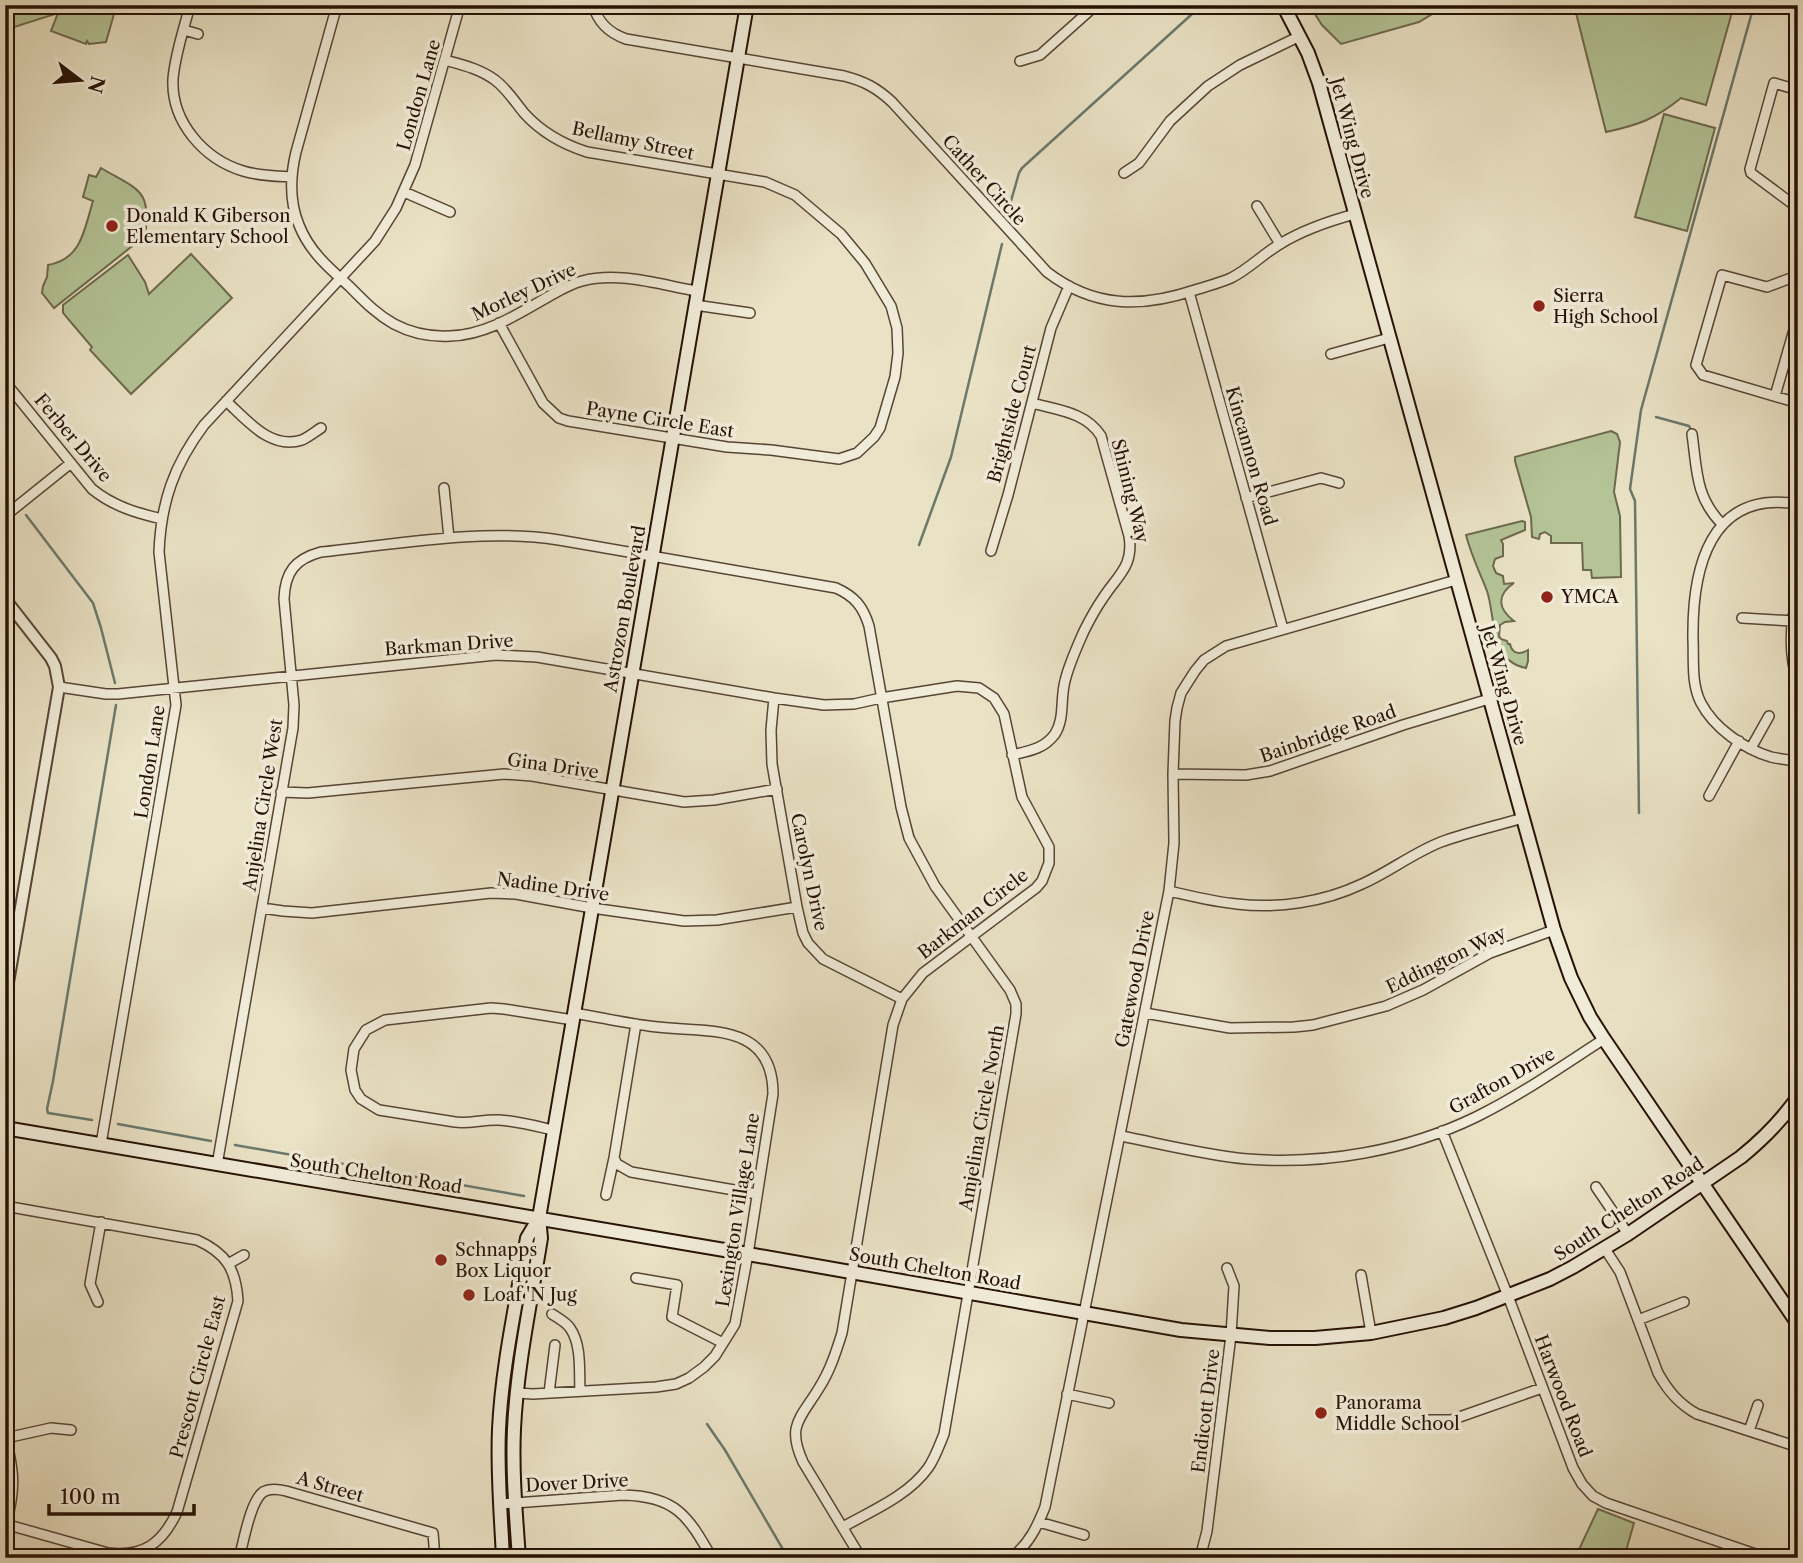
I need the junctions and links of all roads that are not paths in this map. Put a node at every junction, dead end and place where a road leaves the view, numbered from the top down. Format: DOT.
graph roads {
  1 [pos="190,5"];
  2 [pos="337,5"];
  3 [pos="460,5"];
  4 [pos="593,5"];
  5 [pos="747,5"];
  6 [pos="1096,5"];
  7 [pos="1283,5"];
  8 [pos="184,30"];
  9 [pos="198,34"];
  10 [pos="1300,36"];
  11 [pos="738,57"];
  12 [pos="445,60"];
  13 [pos="1020,61"];
  14 [pos="1798,90"];
  15 [pos="1124,173"];
  16 [pos="718,174"];
  17 [pos="292,177"];
  18 [pos="404,192"];
  19 [pos="1257,206"];
  20 [pos="1798,208"];
  21 [pos="450,212"];
  22 [pos="1354,214"];
  23 [pos="1280,244"];
  24 [pos="1798,277"];
  25 [pos="341,278"];
  26 [pos="1069,286"];
  27 [pos="1189,292"];
  28 [pos="696,298"];
  29 [pos="750,313"];
  30 [pos="1798,316"];
  31 [pos="499,323"];
  32 [pos="1389,338"];
  33 [pos="1331,354"];
  34 [pos="5,382"];
  35 [pos="1775,396"];
  36 [pos="226,401"];
  37 [pos="1032,403"];
  38 [pos="1798,403"];
  39 [pos="321,428"];
  40 [pos="1692,434"];
  41 [pos="672,439"];
  42 [pos="866,445"];
  43 [pos="71,463"];
  44 [pos="1339,483"];
  45 [pos="444,488"];
  46 [pos="1246,498"];
  47 [pos="1798,504"];
  48 [pos="5,516"];
  49 [pos="162,519"];
  50 [pos="1722,524"];
  51 [pos="449,538"];
  52 [pos="990,551"];
  53 [pos="652,556"];
  54 [pos="1456,580"];
  55 [pos="1798,596"];
  56 [pos="5,599"];
  57 [pos="1742,618"];
  58 [pos="1793,621"];
  59 [pos="1283,629"];
  60 [pos="1795,637"];
  61 [pos="632,673"];
  62 [pos="291,675"];
  63 [pos="1798,684"];
  64 [pos="59,687"];
  65 [pos="175,688"];
  66 [pos="774,698"];
  67 [pos="881,698"];
  68 [pos="1489,699"];
  69 [pos="1769,716"];
  70 [pos="1739,741"];
  71 [pos="1751,748"];
  72 [pos="1013,755"];
  73 [pos="1798,761"];
  74 [pos="1173,775"];
  75 [pos="777,789"];
  76 [pos="612,791"];
  77 [pos="281,792"];
  78 [pos="1709,796"];
  79 [pos="1523,818"];
  80 [pos="1169,891"];
  81 [pos="797,907"];
  82 [pos="262,908"];
  83 [pos="592,908"];
  84 [pos="1554,930"];
  85 [pos="971,936"];
  86 [pos="902,999"];
  87 [pos="5,1000"];
  88 [pos="1145,1013"];
  89 [pos="573,1017"];
  90 [pos="636,1024"];
  91 [pos="1604,1039"];
  92 [pos="1798,1097"];
  93 [pos="5,1128"];
  94 [pos="554,1130"];
  95 [pos="1442,1131"];
  96 [pos="1121,1136"];
  97 [pos="101,1144"];
  98 [pos="614,1158"];
  99 [pos="217,1165"];
  100 [pos="1701,1184"];
  101 [pos="1596,1187"];
  102 [pos="757,1194"];
  103 [pos="606,1195"];
  104 [pos="5,1206"];
  105 [pos="539,1218"];
  106 [pos="101,1223"];
  107 [pos="1628,1234"];
  108 [pos="1605,1249"];
  109 [pos="748,1254"];
  110 [pos="244,1255"];
  111 [pos="228,1264"];
  112 [pos="1227,1268"];
  113 [pos="851,1273"];
  114 [pos="1361,1275"];
  115 [pos="636,1278"];
  116 [pos="968,1293"];
  117 [pos="1508,1296"];
  118 [pos="1684,1302"];
  119 [pos="98,1303"];
  120 [pos="1084,1312"];
  121 [pos="552,1314"];
  122 [pos="1637,1320"];
  123 [pos="1798,1324"];
  124 [pos="1371,1333"];
  125 [pos="1231,1335"];
  126 [pos="723,1343"];
  127 [pos="555,1345"];
  128 [pos="1542,1388"];
  129 [pos="580,1391"];
  130 [pos="517,1393"];
  131 [pos="549,1393"];
  132 [pos="1067,1394"];
  133 [pos="1108,1403"];
  134 [pos="1758,1405"];
  135 [pos="1429,1420"];
  136 [pos="71,1430"];
  137 [pos="1749,1431"];
  138 [pos="6,1437"];
  139 [pos="1798,1447"];
  140 [pos="515,1502"];
  141 [pos="500,1504"];
  142 [pos="1039,1522"];
  143 [pos="6,1524"];
  144 [pos="843,1527"];
  145 [pos="1084,1535"];
  146 [pos="148,1548"];
  147 [pos="154,1558"];
  148 [pos="239,1558"];
  149 [pos="435,1558"];
  150 [pos="503,1558"];
  151 [pos="519,1558"];
  152 [pos="712,1558"];
  153 [pos="861,1558"];
  154 [pos="1011,1558"];
  155 [pos="1200,1558"];
  156 [pos="1767,1558"];
  1 -- 8 [label="street"];
  2 -- 17 [label="street, Morley Drive"];
  3 -- 12 [label="street, London Lane"];
  4 -- 11 [label="street, Cather Circle"];
  5 -- 11 [label="main road, Astrozon Boulevard"];
  6 -- 13 [label="street"];
  7 -- 10 [label="main road, Jet Wing Drive"];
  8 -- 9 [label="street"];
  8 -- 17 [label="street"];
  10 -- 15 [label="street"];
  10 -- 22 [label="main road, Jet Wing Drive"];
  11 -- 16 [label="main road, Astrozon Boulevard"];
  11 -- 26 [label="street, Cather Circle"];
  12 -- 16 [label="street, Bellamy Street"];
  12 -- 18 [label="street, London Lane"];
  14 -- 20 [label="street"];
  16 -- 28 [label="main road, Astrozon Boulevard"];
  16 -- 42 [label="street, Bellamy Street"];
  17 -- 25 [label="street, Morley Drive"];
  18 -- 21 [label="street"];
  18 -- 25 [label="street, London Lane"];
  19 -- 23 [label="street"];
  22 -- 23 [label="street, Cather Circle"];
  22 -- 32 [label="main road, Jet Wing Drive"];
  23 -- 27 [label="street, Cather Circle"];
  24 -- 35 [label="street"];
  25 -- 31 [label="street, Morley Drive"];
  25 -- 36 [label="street, London Lane"];
  26 -- 27 [label="street, Cather Circle"];
  26 -- 37 [label="street, Brightside Court"];
  27 -- 46 [label="street, Kincannon Road"];
  28 -- 29 [label="street, Morley Drive"];
  28 -- 31 [label="street, Morley Drive"];
  28 -- 41 [label="main road, Astrozon Boulevard"];
  30 -- 35 [label="street"];
  31 -- 41 [label="street, Payne Circle East"];
  32 -- 33 [label="street"];
  32 -- 54 [label="main road, Jet Wing Drive"];
  34 -- 43 [label="street, Ferber Drive"];
  35 -- 38 [label="street"];
  36 -- 39 [label="street"];
  36 -- 49 [label="street, London Lane"];
  37 -- 52 [label="street, Brightside Court"];
  37 -- 72 [label="street, Shining Way"];
  40 -- 50 [label="street"];
  41 -- 42 [label="street, Payne Circle East"];
  41 -- 53 [label="main road, Astrozon Boulevard"];
  43 -- 48 [label="street"];
  43 -- 49 [label="street, Ferber Drive"];
  44 -- 46 [label="street"];
  45 -- 51 [label="street"];
  46 -- 59 [label="street, Kincannon Road"];
  47 -- 50 [label="street"];
  49 -- 65 [label="street, London Lane"];
  50 -- 70 [label="street"];
  51 -- 53 [label="street, Anjelina Circle West"];
  51 -- 62 [label="street, Anjelina Circle West"];
  53 -- 61 [label="main road, Astrozon Boulevard"];
  53 -- 67 [label="street, Anjelina Circle West"];
  54 -- 59 [label="street, Gatewood Drive"];
  54 -- 68 [label="main road, Jet Wing Drive"];
  55 -- 58 [label="street"];
  56 -- 64 [label="street"];
  57 -- 58 [label="street"];
  58 -- 60 [label="street"];
  59 -- 74 [label="street, Gatewood Drive"];
  60 -- 63 [label="street"];
  61 -- 62 [label="street, Barkman Drive"];
  61 -- 66 [label="street, Barkman Drive"];
  61 -- 76 [label="main road, Astrozon Boulevard"];
  62 -- 65 [label="street, Barkman Drive"];
  62 -- 77 [label="street, Anjelina Circle West"];
  64 -- 65 [label="street, Barkman Drive"];
  64 -- 87 [label="street"];
  65 -- 97 [label="street, London Lane"];
  66 -- 67 [label="street, Barkman Drive"];
  66 -- 75 [label="street, Carolyn Drive"];
  67 -- 72 [label="street, Barkman Circle"];
  67 -- 85 [label="street, Amjelina Circle North"];
  68 -- 74 [label="street, Bainbridge Road"];
  68 -- 79 [label="main road, Jet Wing Drive"];
  69 -- 71 [label="street"];
  70 -- 71 [label="street"];
  70 -- 78 [label="street"];
  71 -- 73 [label="street"];
  72 -- 85 [label="street, Barkman Circle"];
  74 -- 80 [label="street, Gatewood Drive"];
  75 -- 76 [label="street, Gina Drive"];
  75 -- 81 [label="street, Carolyn Drive"];
  76 -- 77 [label="street, Gina Drive"];
  76 -- 83 [label="main road, Astrozon Boulevard"];
  77 -- 82 [label="street, Anjelina Circle West"];
  79 -- 80 [label="street"];
  79 -- 84 [label="main road, Jet Wing Drive"];
  80 -- 88 [label="street, Gatewood Drive"];
  81 -- 83 [label="street, Nadine Drive"];
  81 -- 86 [label="street, Carolyn Drive"];
  82 -- 83 [label="street, Nadine Drive"];
  82 -- 99 [label="street, Anjelina Circle West"];
  83 -- 89 [label="main road, Astrozon Boulevard"];
  84 -- 88 [label="street, Eddington Way"];
  84 -- 91 [label="main road, Jet Wing Drive"];
  85 -- 86 [label="street, Barkman Circle"];
  85 -- 116 [label="street, Amjelina Circle North"];
  86 -- 113 [label="street, Barkman Circle"];
  88 -- 96 [label="street, Gatewood Drive"];
  89 -- 90 [label="street, Lexington Village Lane"];
  89 -- 94 [label="main road, Astrozon Boulevard"];
  89 -- 94 [label="street, Lexington Village Lane"];
  90 -- 98 [label="street"];
  90 -- 102 [label="street, Lexington Village Lane"];
  91 -- 95 [label="street, Grafton Drive"];
  91 -- 100 [label="main road, Jet Wing Drive"];
  92 -- 100 [label="main road, South Chelton Road"];
  93 -- 97 [label="main road, South Chelton Road"];
  94 -- 105 [label="main road, Astrozon Boulevard"];
  95 -- 96 [label="street, Grafton Drive"];
  95 -- 117 [label="street, Harwood Road"];
  96 -- 120 [label="street, Gatewood Drive"];
  97 -- 99 [label="main road, South Chelton Road"];
  98 -- 102 [label="street"];
  98 -- 103 [label="street"];
  99 -- 105 [label="main road, South Chelton Road"];
  100 -- 107 [label="main road, South Chelton Road"];
  100 -- 123 [label="main road, Jet Wing Drive"];
  101 -- 107 [label="street"];
  102 -- 109 [label="street, Lexington Village Lane"];
  104 -- 106 [label="street"];
  105 -- 109 [label="main road, South Chelton Road"];
  105 -- 130 [label="main road, Astrozon Boulevard"];
  105 -- 141 [label="main road, Astrozon Boulevard"];
  106 -- 111 [label="street"];
  106 -- 119 [label="street"];
  107 -- 108 [label="main road, South Chelton Road"];
  108 -- 117 [label="main road, South Chelton Road"];
  108 -- 122 [label="street"];
  109 -- 113 [label="main road, South Chelton Road"];
  109 -- 126 [label="street, Lexington Village Lane"];
  110 -- 111 [label="street"];
  111 -- 146 [label="street, Prescott Circle East"];
  112 -- 125 [label="street, Endicott Drive"];
  113 -- 116 [label="main road, South Chelton Road"];
  113 -- 144 [label="street, Barkman Circle"];
  114 -- 124 [label="street"];
  115 -- 126 [label="street"];
  116 -- 120 [label="main road, South Chelton Road"];
  116 -- 144 [label="street, Amjelina Circle North"];
  117 -- 124 [label="main road, South Chelton Road"];
  117 -- 128 [label="street, Harwood Road"];
  118 -- 122 [label="street"];
  120 -- 125 [label="main road, South Chelton Road"];
  120 -- 132 [label="street, Gatewood Drive"];
  121 -- 129 [label="street"];
  122 -- 137 [label="street"];
  124 -- 125 [label="main road, South Chelton Road"];
  125 -- 155 [label="street, Endicott Drive"];
  126 -- 129 [label="street, Lexington Village Lane"];
  127 -- 131 [label="street"];
  128 -- 135 [label="street"];
  128 -- 156 [label="street, Harwood Road"];
  129 -- 131 [label="street, Lexington Village Lane"];
  130 -- 131 [label="street, Lexington Village Lane"];
  130 -- 140 [label="main road, Astrozon Boulevard"];
  132 -- 133 [label="street"];
  132 -- 142 [label="street, Gatewood Drive"];
  134 -- 137 [label="street"];
  136 -- 138 [label="street"];
  137 -- 139 [label="street"];
  138 -- 143 [label="street"];
  140 -- 141 [label="street, Dover Drive"];
  140 -- 151 [label="main road, Astrozon Boulevard"];
  140 -- 152 [label="street, Dover Drive"];
  141 -- 150 [label="main road, Astrozon Boulevard"];
  142 -- 145 [label="street"];
  142 -- 154 [label="street, Gatewood Drive"];
  143 -- 146 [label="street"];
  144 -- 153 [label="street, Barkman Circle"];
  146 -- 147 [label="street"];
  148 -- 149 [label="street, A Street"];
}
